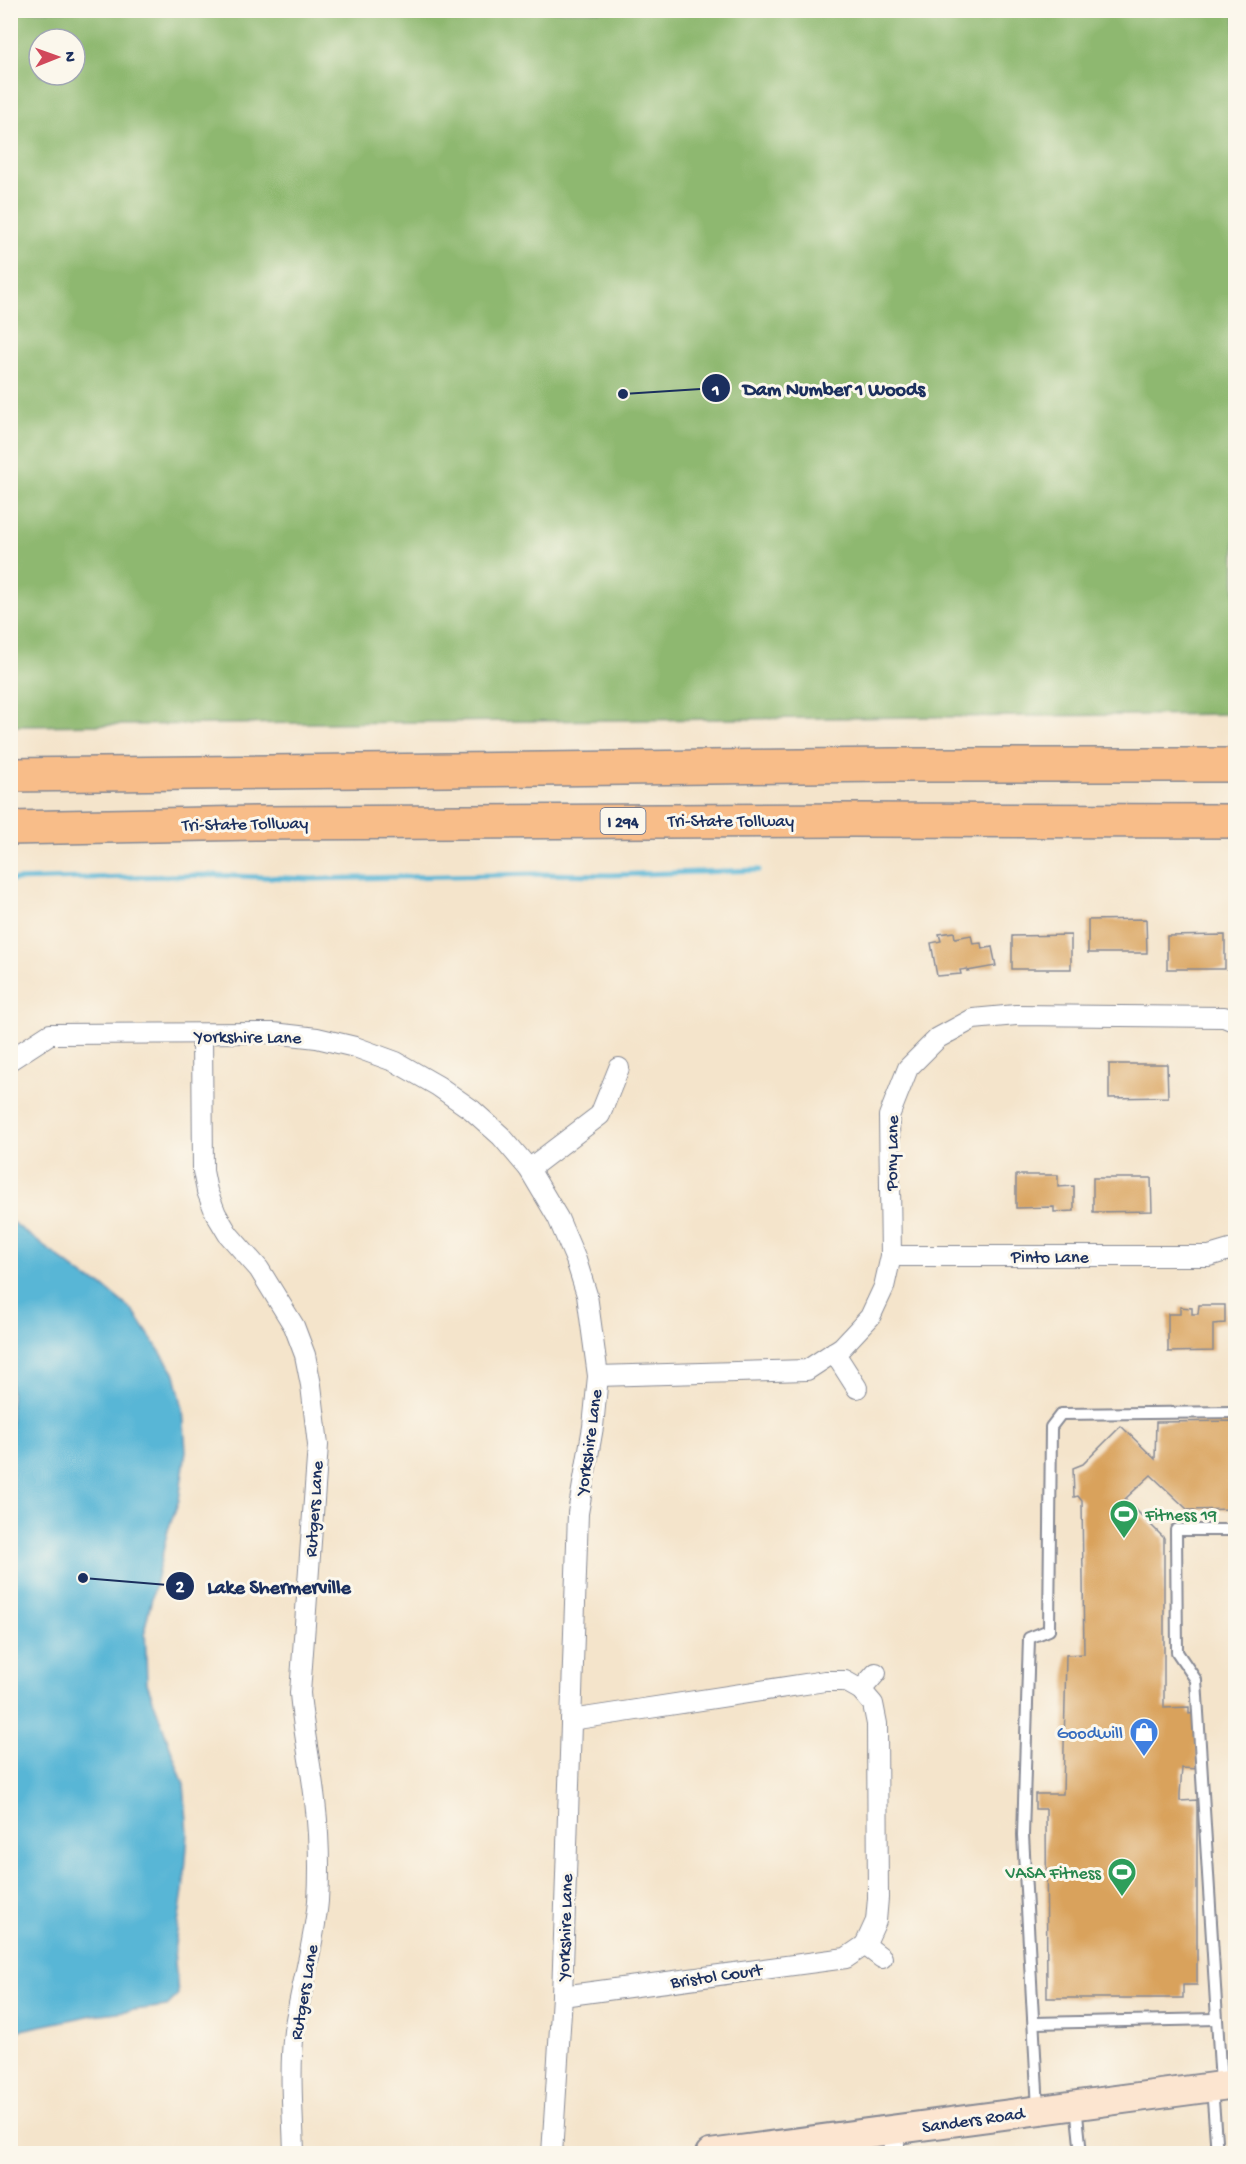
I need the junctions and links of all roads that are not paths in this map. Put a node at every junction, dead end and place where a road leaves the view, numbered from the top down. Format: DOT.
graph roads {
  1 [pos="1236,765"];
  2 [pos="10,775"];
  3 [pos="1236,821"];
  4 [pos="10,828"];
  5 [pos="1236,1022"];
  6 [pos="202,1034"];
  7 [pos="10,1060"];
  8 [pos="620,1068"];
  9 [pos="529,1169"];
  10 [pos="1236,1248"];
  11 [pos="891,1256"];
  12 [pos="834,1352"];
  13 [pos="598,1376"];
  14 [pos="857,1388"];
  15 [pos="1236,1412"];
  16 [pos="1236,1530"];
  17 [pos="876,1673"];
  18 [pos="861,1690"];
  19 [pos="571,1720"];
  20 [pos="866,1945"];
  21 [pos="882,1958"];
  22 [pos="562,1996"];
  23 [pos="1217,2019"];
  24 [pos="1034,2023"];
  25 [pos="1223,2085"];
  26 [pos="1076,2105"];
  27 [pos="1038,2110"];
  28 [pos="894,2142"];
  29 [pos="294,2154"];
  30 [pos="552,2154"];
  31 [pos="710,2154"];
  32 [pos="1081,2154"];
  33 [pos="1217,2154"];
  1 -- 2 [label="highway"];
  3 -- 4 [label="highway, Tri-State Tollway / I 294"];
  5 -- 11 [label="street, Pony Lane"];
  6 -- 7 [label="street, Yorkshire Lane"];
  6 -- 9 [label="street, Yorkshire Lane"];
  6 -- 29 [label="street, Rutgers Lane"];
  8 -- 9 [label="street"];
  9 -- 13 [label="street, Yorkshire Lane"];
  10 -- 11 [label="street, Pinto Lane"];
  11 -- 12 [label="street, Pony Lane"];
  12 -- 13 [label="street, Pony Lane"];
  12 -- 14 [label="street"];
  13 -- 19 [label="street, Yorkshire Lane"];
  15 -- 24 [label="lane"];
  16 -- 23 [label="lane"];
  17 -- 18 [label="street"];
  18 -- 19 [label="street"];
  18 -- 20 [label="street"];
  19 -- 22 [label="street, Yorkshire Lane"];
  20 -- 21 [label="street"];
  20 -- 22 [label="street, Bristol Court"];
  22 -- 30 [label="street, Yorkshire Lane"];
  23 -- 24 [label="lane"];
  23 -- 25 [label="lane"];
  24 -- 27 [label="lane"];
  25 -- 26 [label="main road, Sanders Road"];
  25 -- 33 [label="lane"];
  26 -- 27 [label="main road, Sanders Road"];
  26 -- 32 [label="lane"];
  27 -- 28 [label="main road, Sanders Road"];
  28 -- 31 [label="main road, Sanders Road"];
}
